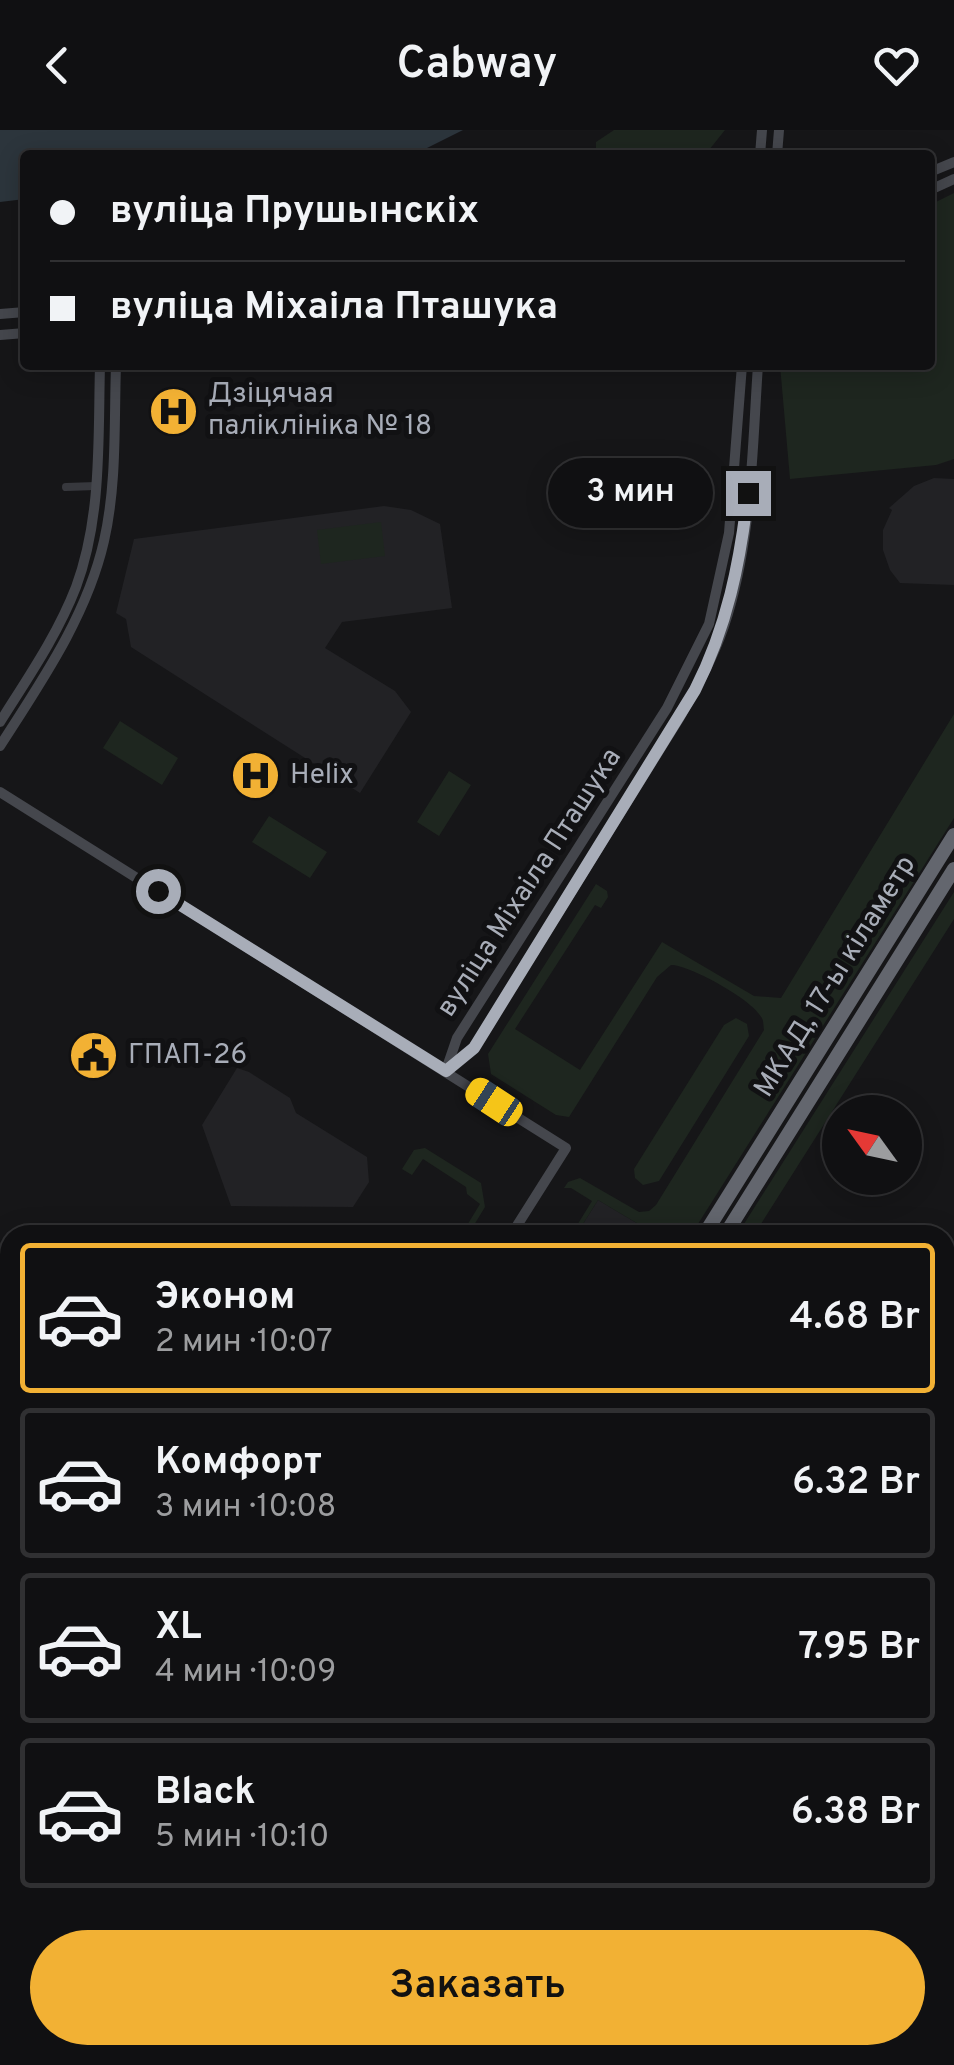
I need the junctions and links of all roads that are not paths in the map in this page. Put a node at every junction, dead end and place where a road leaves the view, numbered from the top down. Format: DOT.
graph roads {
  1 [pos="100,370"];
  2 [pos="116,370"];
  3 [pos="742,370"];
  4 [pos="758,370"];
  5 [pos="96,486"];
  6 [pos="112,486"];
  7 [pos="66,487"];
  8 [pos="0,722"];
  9 [pos="0,746"];
  10 [pos="0,792"];
  11 [pos="954,835"];
  12 [pos="954,869"];
  13 [pos="446,1071"];
  14 [pos="517,1225"];
  15 [pos="710,1225"];
  16 [pos="731,1225"];
  1 -- 5 [label="street"];
  2 -- 6 [label="street"];
  3 -- 13 [label="street, вуліца Міхаіла Пташука"];
  4 -- 13 [label="street, вуліца Міхаіла Пташука"];
  5 -- 6 [label="street"];
  5 -- 7 [label="street"];
  5 -- 8 [label="street"];
  6 -- 9 [label="street"];
  10 -- 13 [label="street"];
  11 -- 15 [label="highway, МКАД, 17-ы кіламетр"];
  12 -- 16 [label="highway, МКАД, 17-ы кіламетр"];
  13 -- 14 [label="street"];
}
